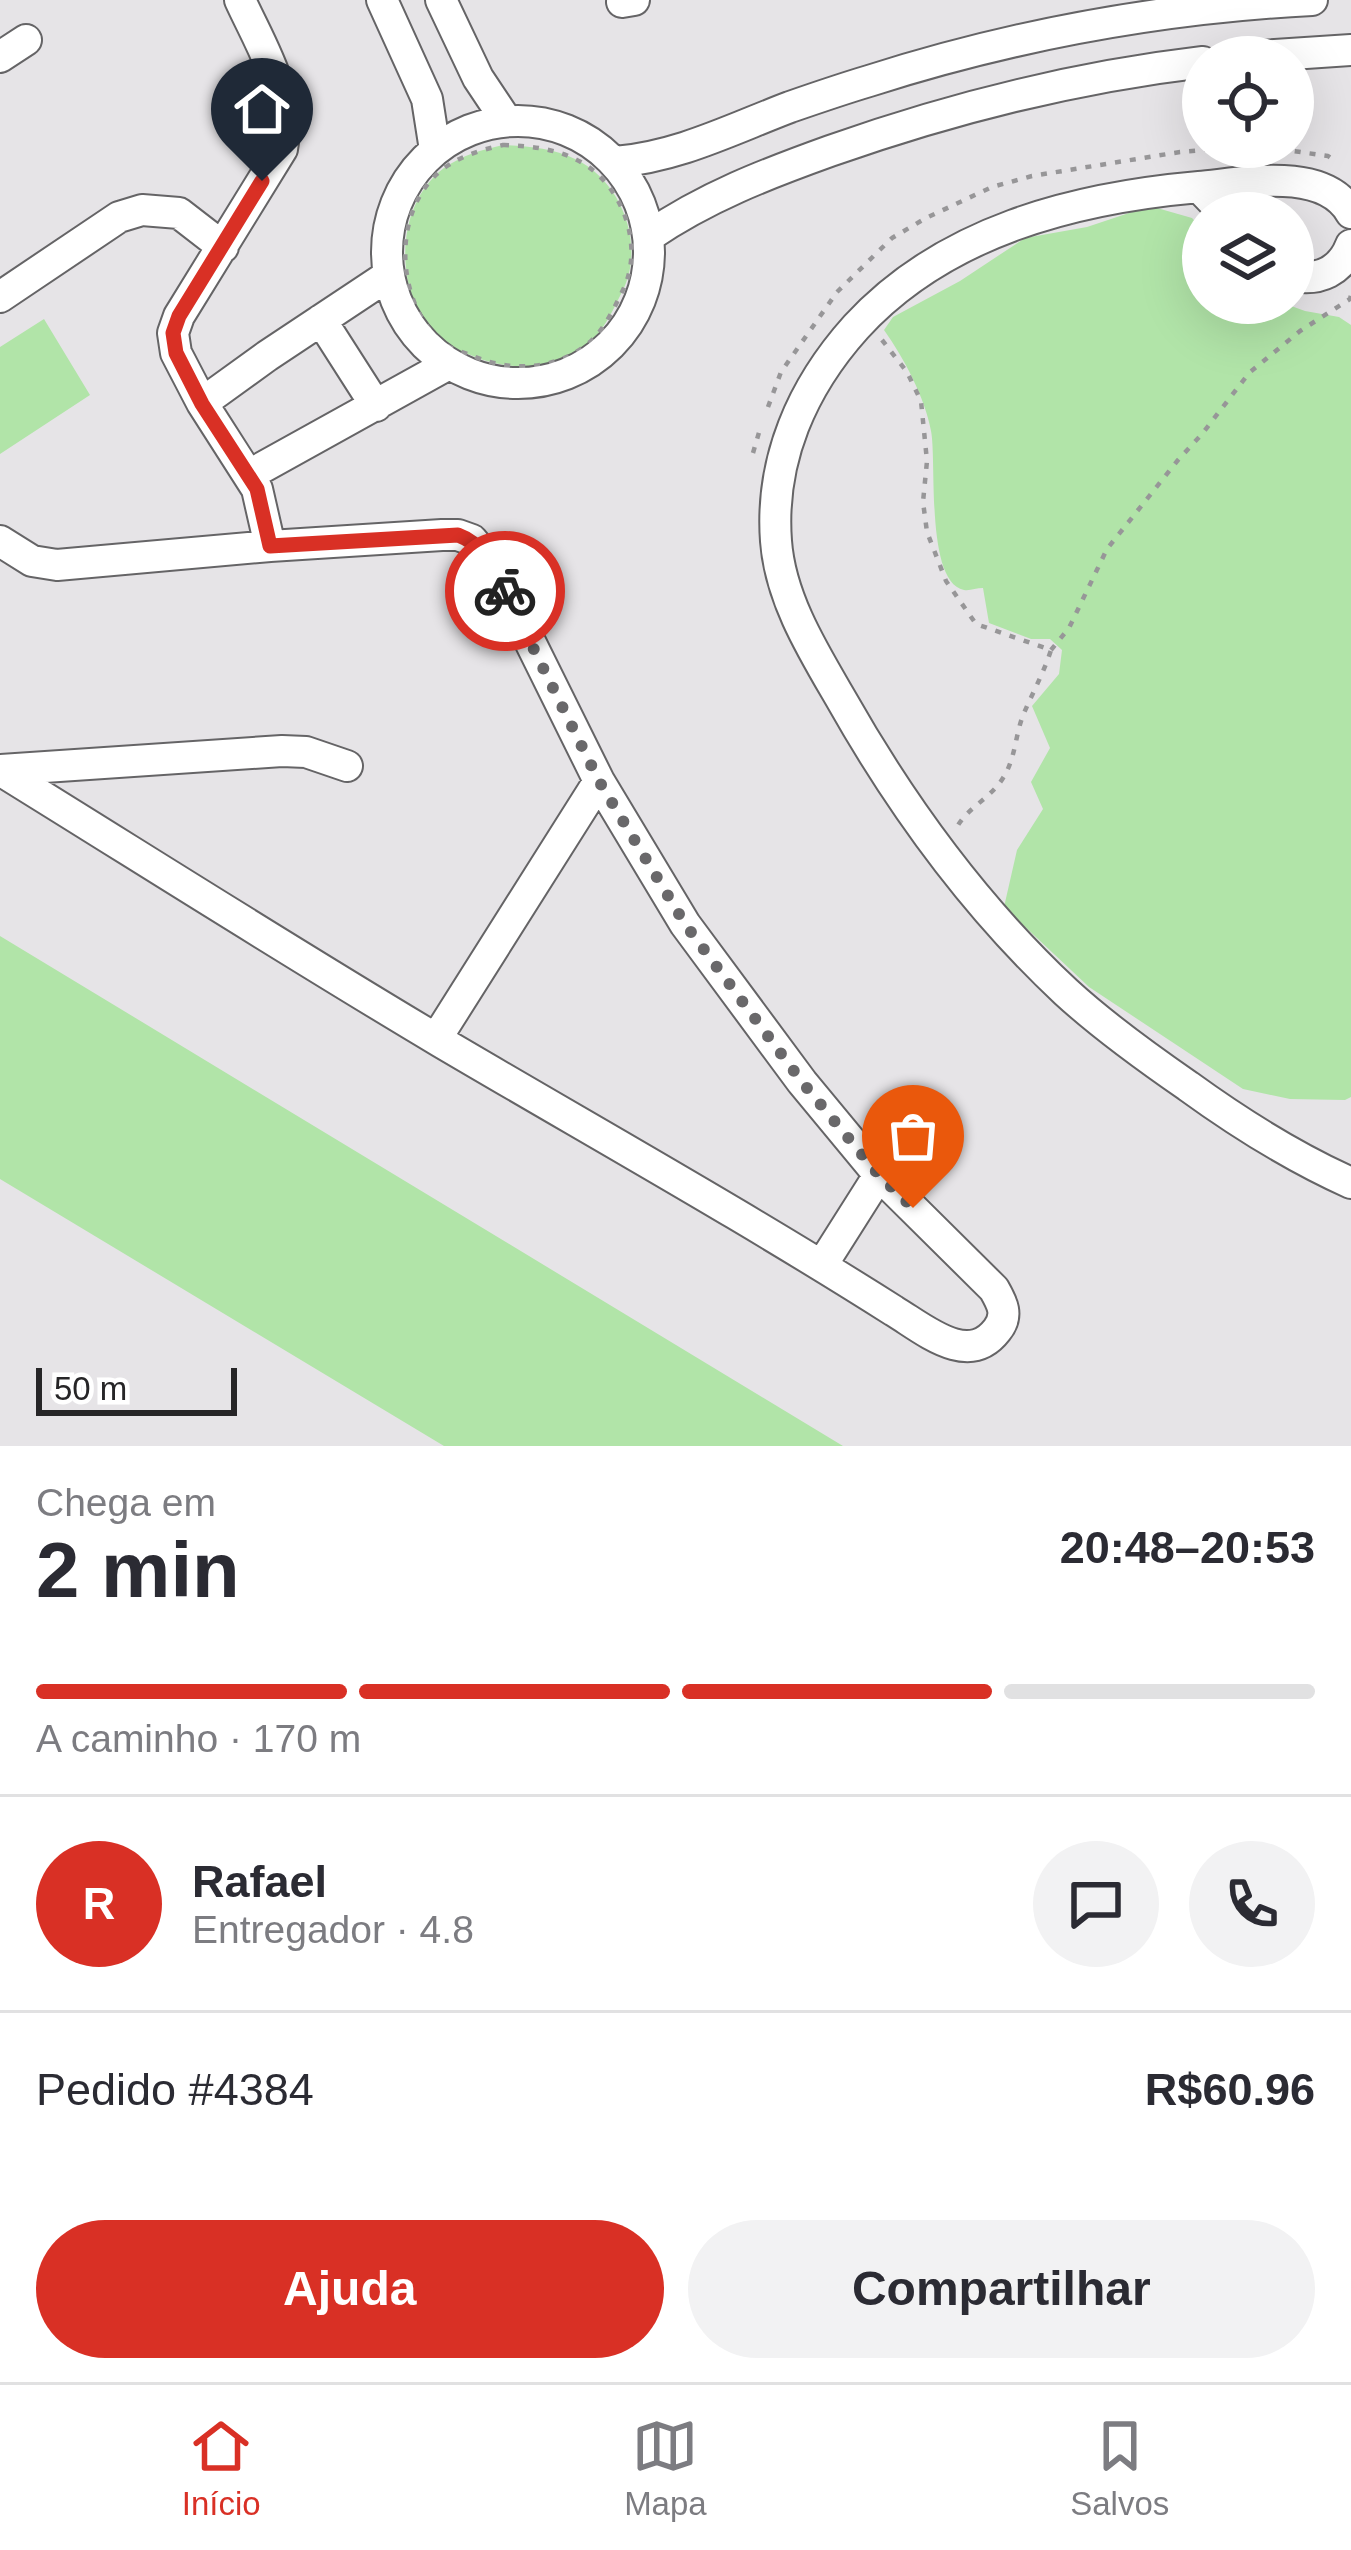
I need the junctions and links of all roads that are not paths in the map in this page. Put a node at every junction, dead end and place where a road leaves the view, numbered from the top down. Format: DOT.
graph roads {
  1 [pos="240,0"];
  2 [pos="382,0"];
  3 [pos="441,0"];
  4 [pos="1312,0"];
  5 [pos="1351,50"];
  6 [pos="1314,52"];
  7 [pos="1182,65"];
  8 [pos="506,120"];
  9 [pos="435,150"];
  10 [pos="615,162"];
  11 [pos="1199,187"];
  12 [pos="1204,192"];
  13 [pos="1351,213"];
  14 [pos="649,236"];
  15 [pos="1351,245"];
  16 [pos="223,247"];
  17 [pos="397,270"];
  18 [pos="1314,278"];
  19 [pos="0,297"];
  20 [pos="321,320"];
  21 [pos="448,364"];
  22 [pos="202,404"];
  23 [pos="376,406"];
  24 [pos="249,475"];
  25 [pos="0,541"];
  26 [pos="270,546"];
  27 [pos="347,766"];
  28 [pos="0,770"];
  29 [pos="599,781"];
  30 [pos="436,1039"];
  31 [pos="879,1175"];
  32 [pos="1351,1183"];
  33 [pos="822,1265"];
  1 -- 16 [label="street"];
  2 -- 9 [label="street"];
  3 -- 8 [label="street"];
  4 -- 10 [label="street"];
  5 -- 6 [label="street"];
  7 -- 14 [label="street"];
  8 -- 9 [label="street"];
  8 -- 10 [label="street"];
  9 -- 17 [label="street"];
  10 -- 14 [label="street"];
  11 -- 12 [label="street"];
  11 -- 13 [label="street"];
  11 -- 32 [label="street"];
  14 -- 21 [label="street"];
  15 -- 18 [label="street"];
  16 -- 19 [label="street"];
  16 -- 22 [label="street"];
  17 -- 20 [label="street"];
  17 -- 21 [label="street"];
  20 -- 22 [label="street"];
  20 -- 23 [label="street"];
  21 -- 23 [label="street"];
  22 -- 24 [label="street"];
  23 -- 24 [label="street"];
  24 -- 26 [label="street"];
  25 -- 26 [label="street"];
  26 -- 29 [label="street"];
  27 -- 28 [label="street"];
  28 -- 30 [label="street"];
  29 -- 30 [label="street"];
  29 -- 31 [label="street"];
  30 -- 33 [label="street"];
  31 -- 33 [label="street"];
  31 -- 33 [label="street"];
}
